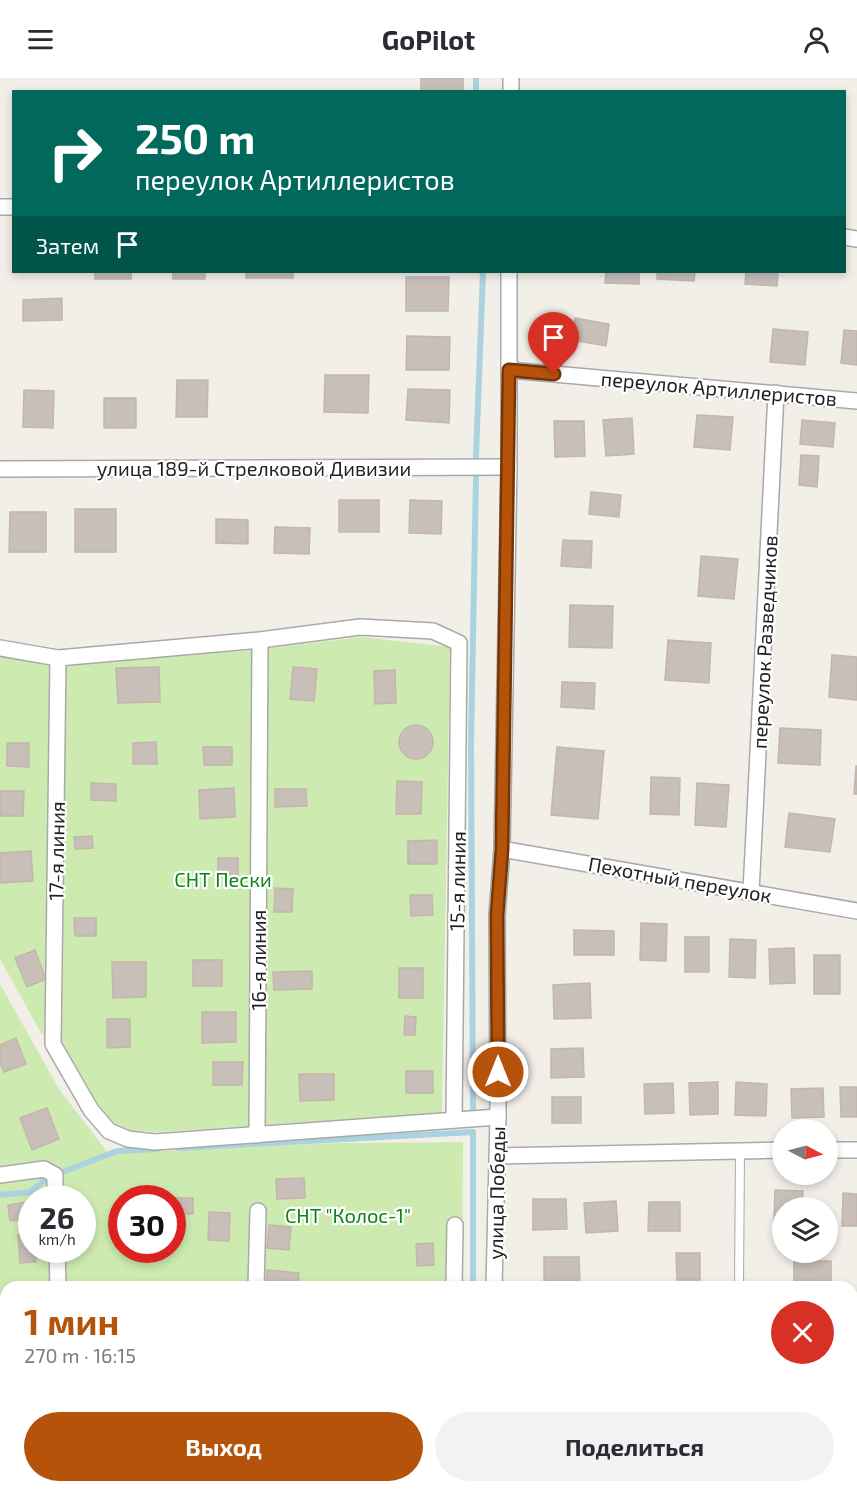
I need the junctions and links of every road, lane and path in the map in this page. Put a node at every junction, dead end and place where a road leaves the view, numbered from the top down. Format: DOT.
graph roads {
  1 [pos="509,273"];
  2 [pos="509,370"];
  3 [pos="776,393"];
  4 [pos="857,400"];
  5 [pos="509,467"];
  6 [pos="0,469"];
  7 [pos="260,640"];
  8 [pos="0,648"];
  9 [pos="58,658"];
  10 [pos="502,849"];
  11 [pos="751,892"];
  12 [pos="857,911"];
  13 [pos="498,1117"];
  14 [pos="454,1120"];
  15 [pos="257,1135"];
  16 [pos="740,1150"];
  17 [pos="772,1150"];
  18 [pos="838,1150"];
  19 [pos="857,1150"];
  20 [pos="498,1156"];
  21 [pos="0,1175"];
  22 [pos="55,1185"];
  23 [pos="258,1212"];
  24 [pos="455,1225"];
  25 [pos="57,1263"];
  26 [pos="58,1281"];
  27 [pos="256,1281"];
  28 [pos="454,1281"];
  29 [pos="494,1281"];
  30 [pos="739,1281"];
  1 -- 2 [label="street, улица Победы"];
  2 -- 3 [label="street, переулок Артиллеристов"];
  2 -- 5 [label="street, улица Победы"];
  3 -- 4 [label="street, переулок Артиллеристов"];
  3 -- 11 [label="street, переулок Разведчиков"];
  5 -- 6 [label="street, улица 189-й Стрелковой Дивизии"];
  5 -- 10 [label="street, улица Победы"];
  7 -- 9 [label="street"];
  7 -- 14 [label="street, 15-я линия"];
  7 -- 15 [label="street, 16-я линия"];
  8 -- 9 [label="street"];
  9 -- 15 [label="street, 17-я линия"];
  10 -- 11 [label="street, Пехотный переулок"];
  10 -- 13 [label="street, улица Победы"];
  11 -- 12 [label="street, Пехотный переулок"];
  13 -- 14 [label="street"];
  13 -- 20 [label="street, улица Победы"];
  14 -- 15 [label="street"];
  16 -- 17 [label="street"];
  16 -- 20 [label="street"];
  16 -- 30 [label="lane"];
  18 -- 19 [label="street"];
  20 -- 29 [label="street, улица Победы"];
  21 -- 22 [label="street"];
  23 -- 27 [label="street"];
  24 -- 28 [label="street"];
  25 -- 26 [label="street"];
}
